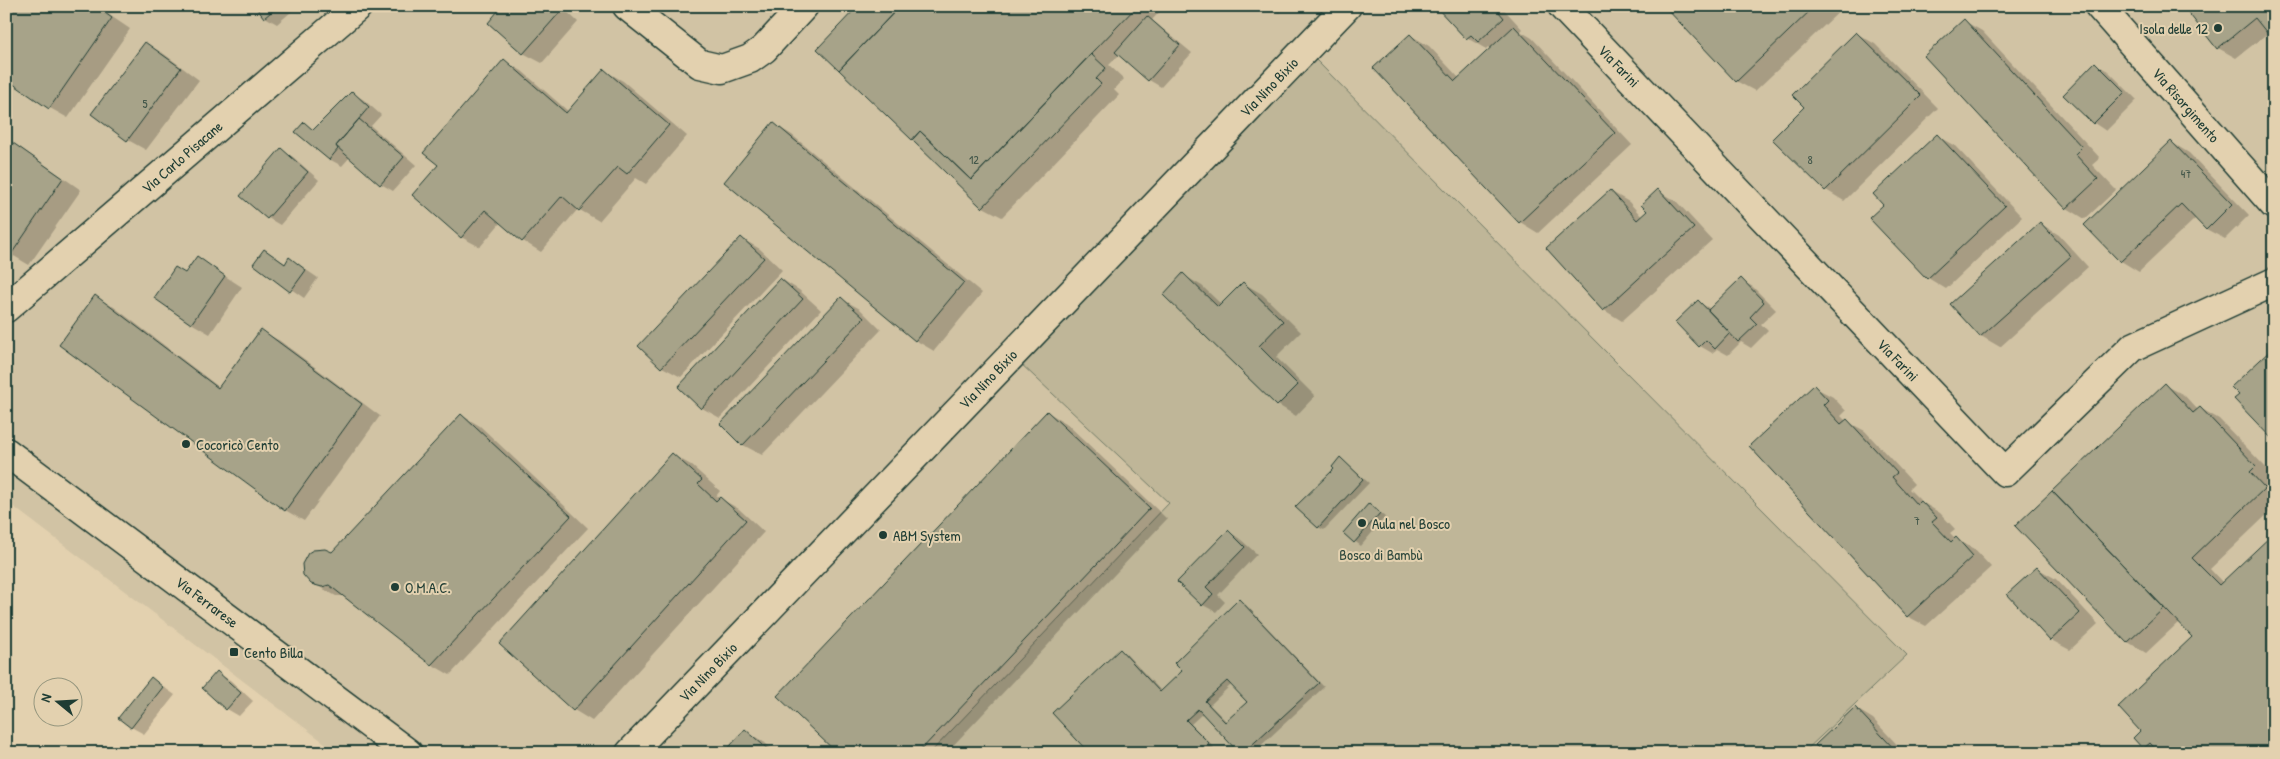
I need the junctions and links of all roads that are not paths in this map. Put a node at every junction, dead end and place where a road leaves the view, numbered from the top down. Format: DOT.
graph roads {
  1 [pos="358,6"];
  2 [pos="627,6"];
  3 [pos="804,6"];
  4 [pos="1347,6"];
  5 [pos="1562,6"];
  6 [pos="2099,6"];
  7 [pos="2274,204"];
  8 [pos="2274,282"];
  9 [pos="6,308"];
  10 [pos="6,452"];
  11 [pos="408,753"];
  12 [pos="630,753"];
  1 -- 9 [label="street, Via Carlo Pisacane"];
  2 -- 3 [label="street"];
  4 -- 12 [label="street, Via Nino Bixio"];
  5 -- 8 [label="street, Via Farini"];
  6 -- 7 [label="street, Via Risorgimento"];
  10 -- 11 [label="street, Via Ferrarese"];
}
